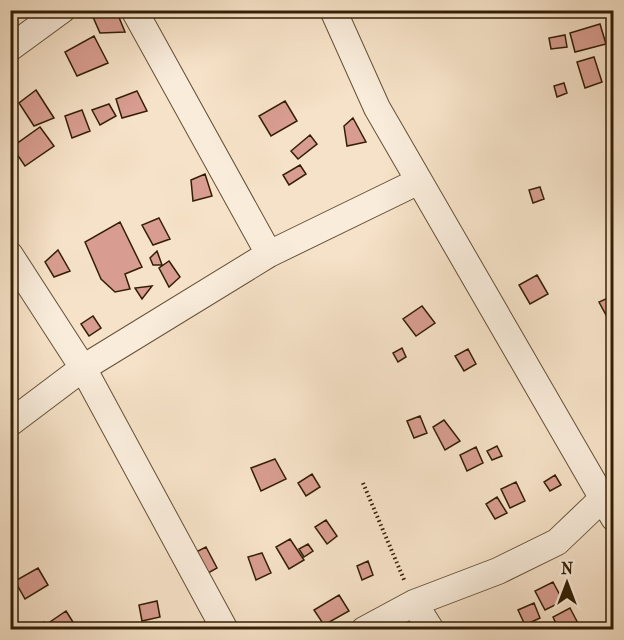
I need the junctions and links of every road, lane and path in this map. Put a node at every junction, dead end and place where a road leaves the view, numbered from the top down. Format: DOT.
graph roads {
  1 [pos="62,10"];
  2 [pos="134,10"];
  3 [pos="333,10"];
  4 [pos="10,48"];
  5 [pos="419,181"];
  6 [pos="269,254"];
  7 [pos="10,255"];
  8 [pos="83,368"];
  9 [pos="10,423"];
  10 [pos="363,483"];
  11 [pos="610,503"];
  12 [pos="414,603"];
  13 [pos="225,630"];
  14 [pos="364,630"];
  15 [pos="431,630"];
  1 -- 4 [label="street"];
  2 -- 6 [label="street"];
  3 -- 5 [label="street"];
  5 -- 6 [label="street"];
  5 -- 11 [label="street"];
  6 -- 8 [label="street"];
  7 -- 8 [label="street"];
  8 -- 9 [label="street"];
  8 -- 13 [label="street"];
  10 -- 12 [label="path"];
  11 -- 12 [label="street"];
  12 -- 14 [label="street"];
  12 -- 15 [label="street"];
}
